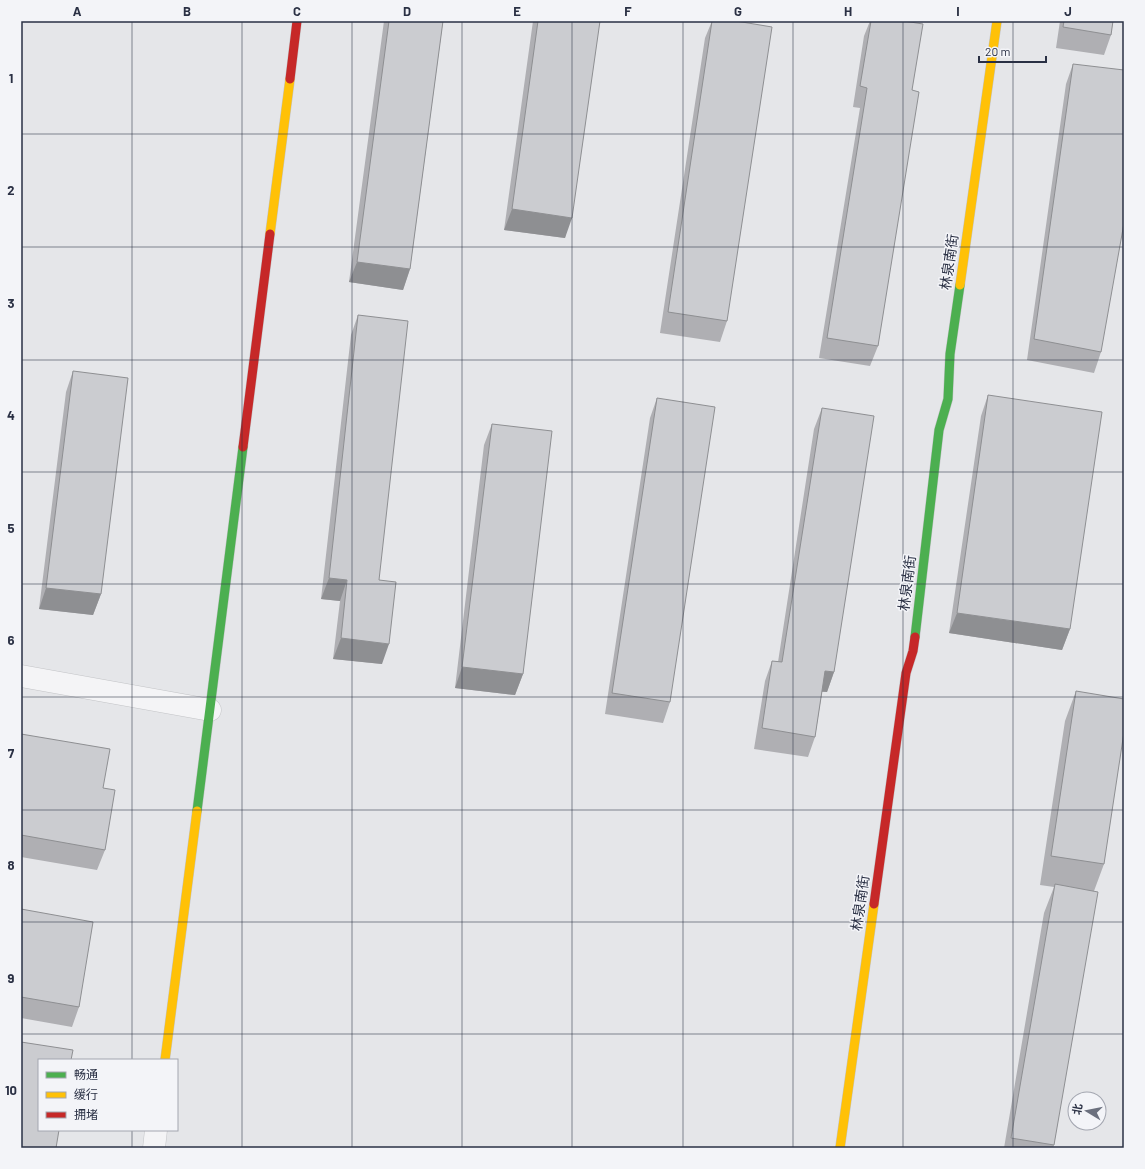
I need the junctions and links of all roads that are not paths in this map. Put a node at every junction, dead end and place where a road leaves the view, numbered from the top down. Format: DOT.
graph roads {
  1 [pos="298,21"];
  2 [pos="996,21"];
  3 [pos="21,676"];
  4 [pos="210,710"];
  5 [pos="166,1059"];
  6 [pos="156,1131"];
  7 [pos="154,1148"];
  8 [pos="840,1148"];
  1 -- 4 [label="street"];
  2 -- 8 [label="street, 林泉南街"];
  3 -- 4 [label="street"];
  4 -- 5 [label="street"];
  6 -- 7 [label="street"];
}
